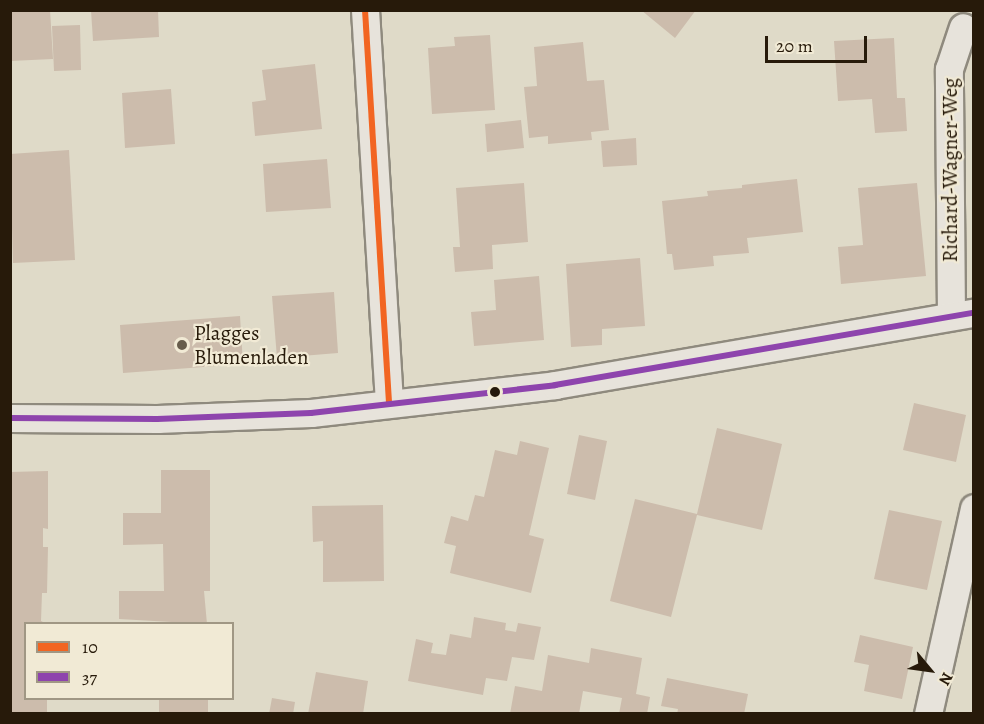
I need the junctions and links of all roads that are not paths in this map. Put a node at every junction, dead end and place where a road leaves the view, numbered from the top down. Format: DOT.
graph roads {
  1 [pos="365,10"];
  2 [pos="963,27"];
  3 [pos="962,314"];
  4 [pos="389,403"];
  5 [pos="10,418"];
  6 [pos="974,508"];
  7 [pos="928,714"];
  1 -- 4 [label="street"];
  2 -- 3 [label="street, Richard-Wagner-Weg"];
  3 -- 4 [label="street"];
  4 -- 5 [label="street"];
  6 -- 7 [label="street"];
}
